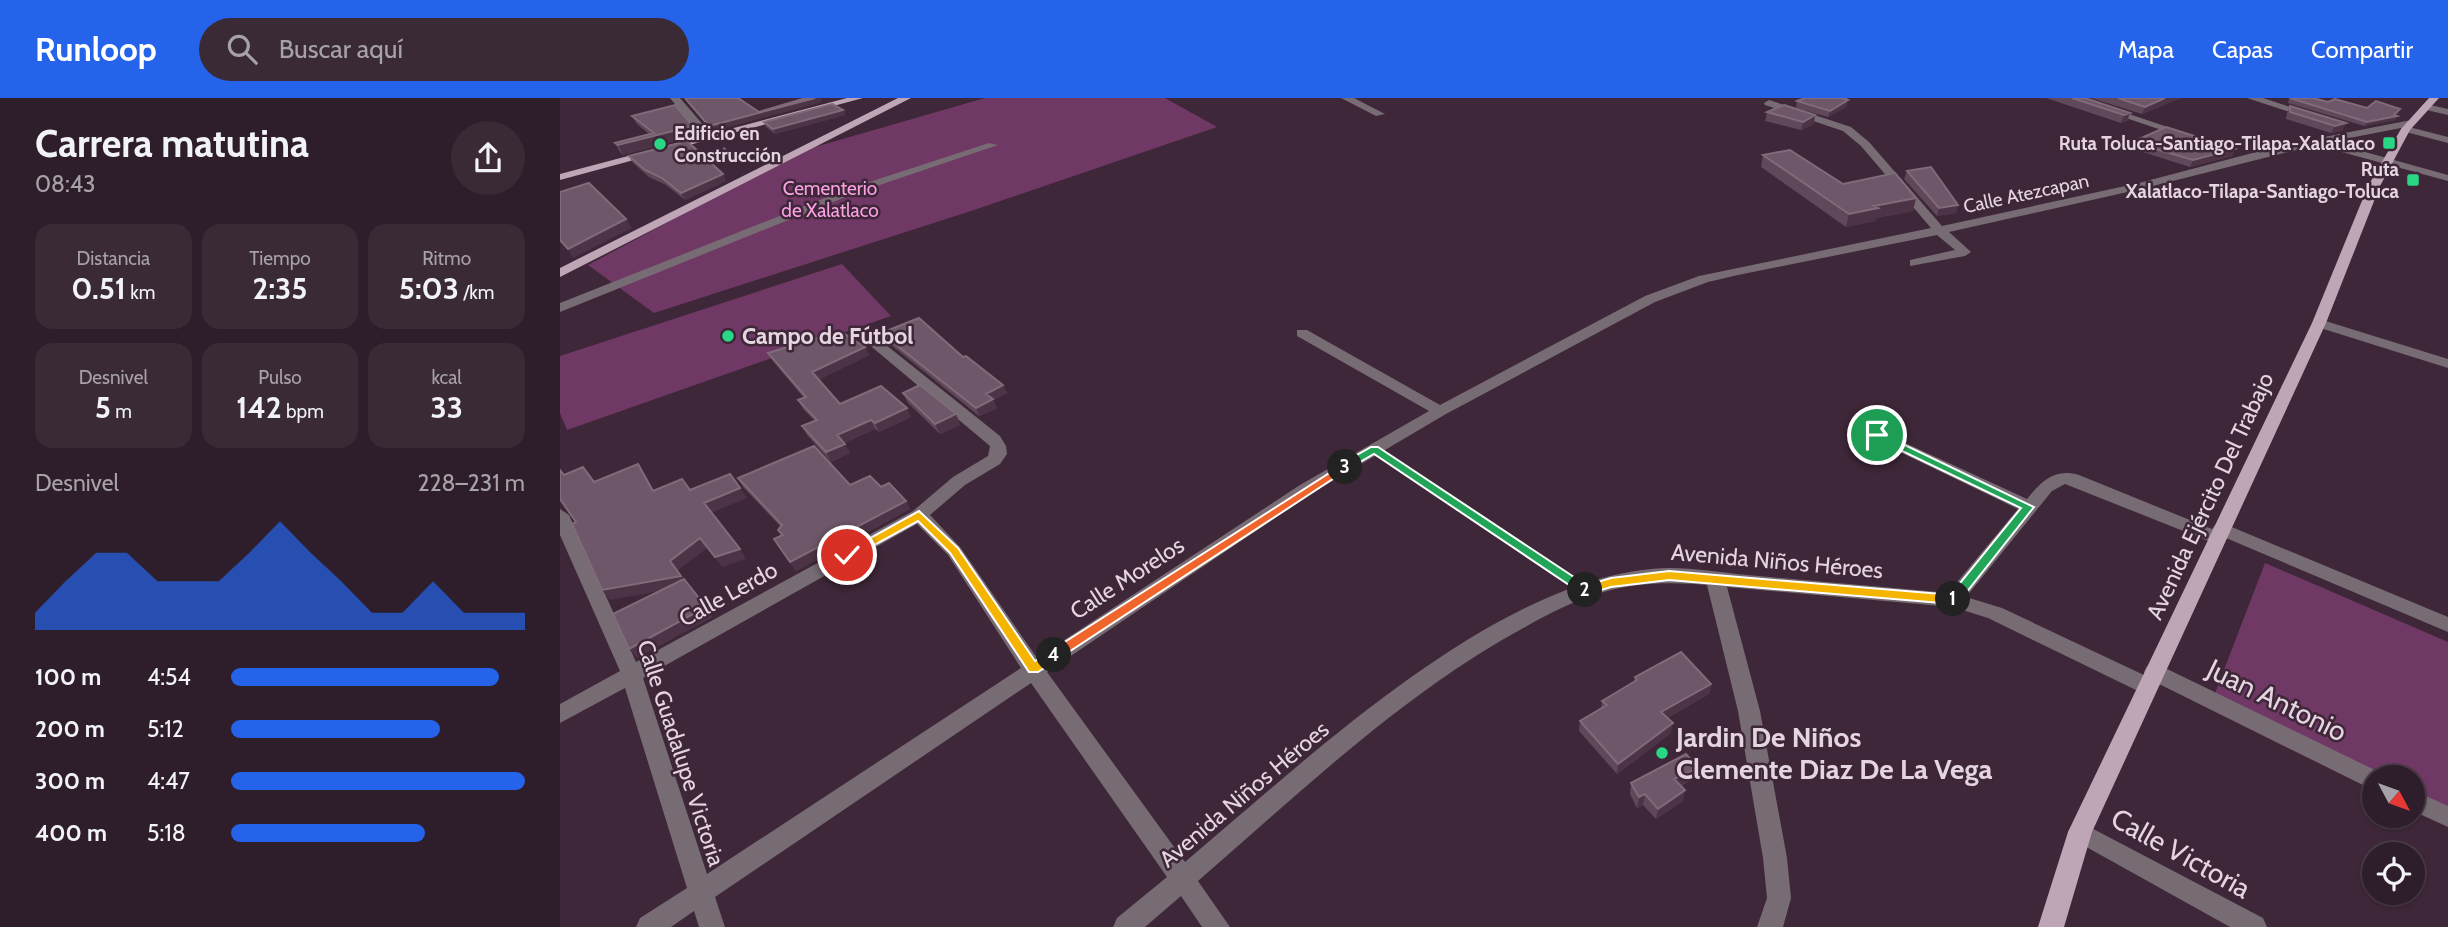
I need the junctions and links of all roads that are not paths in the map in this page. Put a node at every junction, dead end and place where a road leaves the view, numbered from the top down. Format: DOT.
graph roads {
  1 [pos="675,98"];
  2 [pos="858,98"];
  3 [pos="906,98"];
  4 [pos="1346,98"];
  5 [pos="2072,98"];
  6 [pos="2252,98"];
  7 [pos="1769,103"];
  8 [pos="2430,103"];
  9 [pos="2448,112"];
  10 [pos="1380,114"];
  11 [pos="2326,120"];
  12 [pos="2338,124"];
  13 [pos="2409,126"];
  14 [pos="2362,131"];
  15 [pos="708,137"];
  16 [pos="2201,140"];
  17 [pos="2448,140"];
  18 [pos="2316,141"];
  19 [pos="992,145"];
  20 [pos="2227,148"];
  21 [pos="2252,156"];
  22 [pos="2386,162"];
  23 [pos="560,177"];
  24 [pos="2448,178"];
  25 [pos="1939,230"];
  26 [pos="1914,263"];
  27 [pos="560,274"];
  28 [pos="1650,299"];
  29 [pos="560,308"];
  30 [pos="2319,323"];
  31 [pos="861,332"];
  32 [pos="1302,333"];
  33 [pos="2448,364"];
  34 [pos="1440,411"];
  35 [pos="1877,435"];
  36 [pos="2029,507"];
  37 [pos="560,515"];
  38 [pos="919,515"];
  39 [pos="2219,534"];
  40 [pos="1715,578"];
  41 [pos="1953,600"];
  42 [pos="2448,625"];
  43 [pos="1033,669"];
  44 [pos="632,676"];
  45 [pos="2150,679"];
  46 [pos="560,714"];
  47 [pos="2362,775"];
  48 [pos="2426,806"];
  49 [pos="2448,817"];
  50 [pos="2080,832"];
  51 [pos="1183,877"];
  52 [pos="699,892"];
  53 [pos="649,927"];
  54 [pos="712,927"];
  55 [pos="1126,927"];
  56 [pos="1217,927"];
  57 [pos="1770,927"];
  58 [pos="2051,927"];
  59 [pos="2254,927"];
  1 -- 15 [label="street"];
  2 -- 15 [label="main road"];
  3 -- 27 [label="main road"];
  4 -- 10 [label="street"];
  5 -- 16 [label="street"];
  6 -- 11 [label="street"];
  7 -- 25 [label="street"];
  8 -- 9 [label="street"];
  8 -- 13 [label="main road, Avenida Ejército Del Trabajo"];
  12 -- 14 [label="street"];
  13 -- 14 [label="street, Calle Atezcapan"];
  13 -- 17 [label="street"];
  13 -- 22 [label="main road, Avenida Ejército Del Trabajo"];
  14 -- 18 [label="street, Calle Atezcapan"];
  15 -- 23 [label="main road"];
  18 -- 21 [label="street, Calle Atezcapan"];
  18 -- 22 [label="street"];
  19 -- 29 [label="street"];
  20 -- 21 [label="street"];
  21 -- 25 [label="street, Calle Atezcapan"];
  22 -- 24 [label="street"];
  22 -- 30 [label="main road, Avenida Ejército Del Trabajo"];
  25 -- 26 [label="street"];
  25 -- 28 [label="street, Calle Atezcapan"];
  28 -- 34 [label="street, Calle Morelos"];
  30 -- 33 [label="street"];
  30 -- 39 [label="main road, Avenida Ejército Del Trabajo"];
  31 -- 38 [label="street, Calle Lerdo"];
  32 -- 34 [label="street"];
  34 -- 43 [label="street, Calle Morelos"];
  35 -- 36 [label="street"];
  36 -- 39 [label="street"];
  36 -- 41 [label="street"];
  37 -- 44 [label="street, Calle Guadalupe Victoria"];
  38 -- 43 [label="street"];
  38 -- 44 [label="street, Calle Lerdo"];
  39 -- 42 [label="street"];
  39 -- 45 [label="main road, Avenida Ejército Del Trabajo"];
  40 -- 41 [label="street, Avenida Niños Héroes"];
  40 -- 51 [label="street, Avenida Niños Héroes"];
  40 -- 57 [label="street"];
  41 -- 45 [label="street, Avenida Niños Héroes"];
  43 -- 51 [label="street"];
  43 -- 52 [label="street, Calle Morelos"];
  44 -- 46 [label="street, Calle Lerdo"];
  44 -- 52 [label="street, Calle Guadalupe Victoria"];
  45 -- 47 [label="street, Juan Antonio"];
  45 -- 50 [label="main road, Avenida Ejército Del Trabajo"];
  48 -- 49 [label="street"];
  50 -- 58 [label="main road, Avenida Ejército Del Trabajo"];
  50 -- 59 [label="street, Calle Victoria"];
  51 -- 55 [label="street, Avenida Niños Héroes"];
  51 -- 56 [label="street"];
  52 -- 53 [label="street, Calle Morelos"];
  52 -- 54 [label="street, Calle Guadalupe Victoria"];
}
